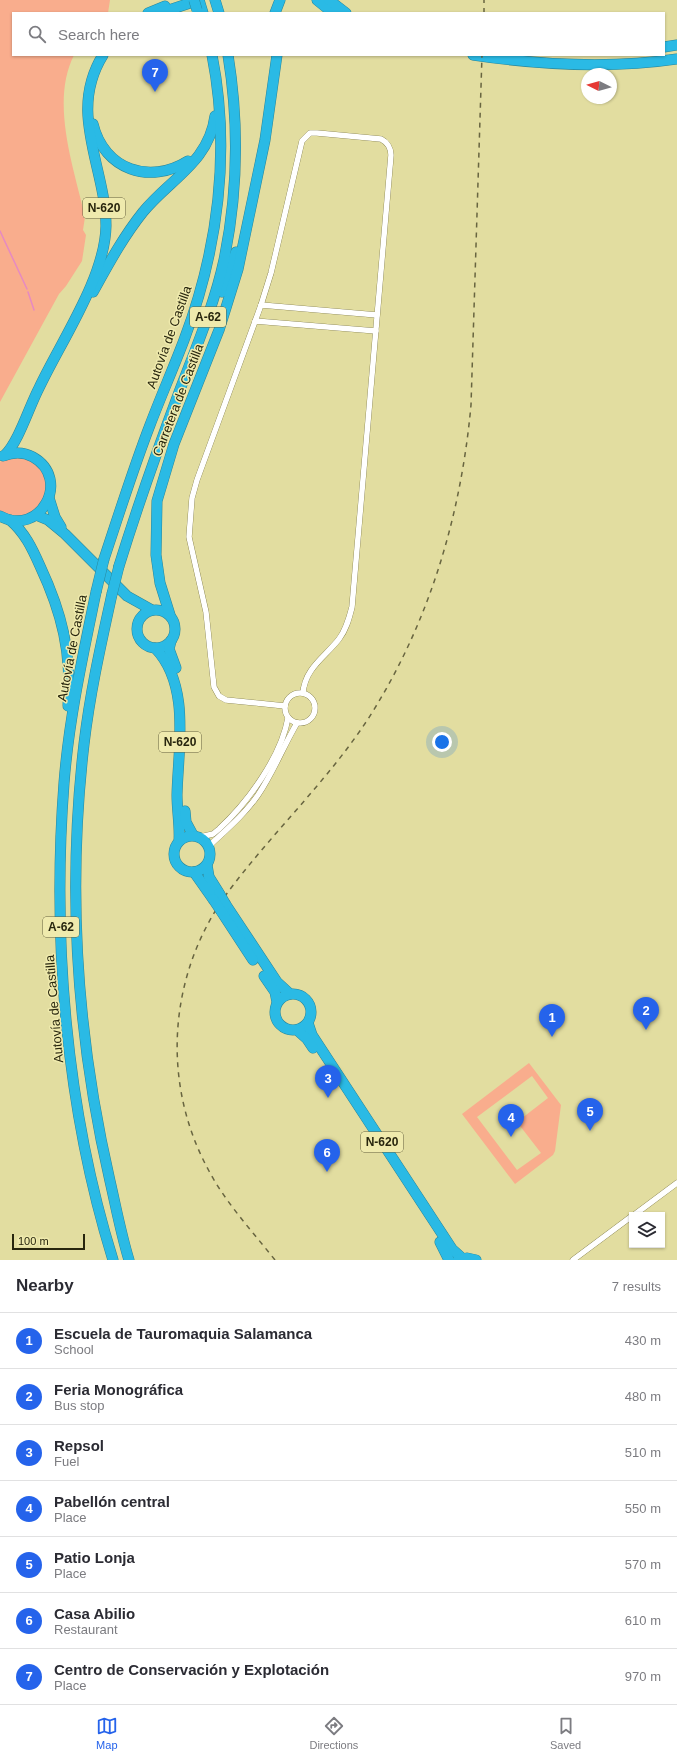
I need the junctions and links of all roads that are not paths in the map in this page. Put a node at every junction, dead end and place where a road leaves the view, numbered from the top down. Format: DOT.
graph roads {
  1 [pos="182,0"];
  2 [pos="280,0"];
  3 [pos="318,0"];
  4 [pos="329,0"];
  5 [pos="198,6"];
  6 [pos="151,12"];
  7 [pos="165,12"];
  8 [pos="275,12"];
  9 [pos="332,12"];
  10 [pos="345,12"];
  11 [pos="677,45"];
  12 [pos="665,47"];
  13 [pos="102,56"];
  14 [pos="109,56"];
  15 [pos="207,56"];
  16 [pos="207,56"];
  17 [pos="212,56"];
  18 [pos="228,56"];
  19 [pos="278,56"];
  20 [pos="484,56"];
  21 [pos="677,59"];
  22 [pos="253,194"];
  23 [pos="261,305"];
  24 [pos="377,315"];
  25 [pos="255,321"];
  26 [pos="376,331"];
  27 [pos="56,354"];
  28 [pos="185,376"];
  29 [pos="2,456"];
  30 [pos="49,498"];
  31 [pos="36,515"];
  32 [pos="0,516"];
  33 [pos="10,520"];
  34 [pos="65,534"];
  35 [pos="126,596"];
  36 [pos="152,610"];
  37 [pos="170,615"];
  38 [pos="138,622"];
  39 [pos="171,641"];
  40 [pos="155,648"];
  41 [pos="303,693"];
  42 [pos="285,706"];
  43 [pos="288,718"];
  44 [pos="297,723"];
  45 [pos="64,782"];
  46 [pos="196,836"];
  47 [pos="179,841"];
  48 [pos="210,846"];
  49 [pos="207,864"];
  50 [pos="194,872"];
  51 [pos="212,890"];
  52 [pos="224,908"];
  53 [pos="290,994"];
  54 [pos="277,1002"];
  55 [pos="308,1023"];
  56 [pos="297,1030"];
  57 [pos="677,1183"];
  58 [pos="638,1212"];
  59 [pos="629,1219"];
  60 [pos="460,1259"];
  61 [pos="113,1260"];
  62 [pos="129,1260"];
  63 [pos="449,1260"];
  64 [pos="476,1260"];
  65 [pos="573,1260"];
  1 -- 6 [label="highway"];
  2 -- 8 [label="highway"];
  3 -- 9 [label="highway"];
  4 -- 10 [label="highway"];
  5 -- 7 [label="highway"];
  11 -- 12 [label="highway"];
  13 -- 27 [label="highway, N-620"];
  14 -- 16 [label="highway"];
  15 -- 27 [label="highway"];
  17 -- 45 [label="highway, Autovía de Castilla / A-62, bridge"];
  18 -- 28 [label="highway, A-62"];
  19 -- 22 [label="highway, Carretera de Castilla"];
  20 -- 21 [label="highway"];
  22 -- 28 [label="highway"];
  22 -- 37 [label="highway, Carretera de Castilla"];
  23 -- 24 [label="street"];
  23 -- 24 [label="street"];
  23 -- 25 [label="street"];
  24 -- 26 [label="street"];
  25 -- 26 [label="street"];
  25 -- 42 [label="street"];
  26 -- 41 [label="street"];
  27 -- 29 [label="highway, N-620"];
  28 -- 62 [label="highway, A-62, bridge"];
  29 -- 30 [label="highway, N-620"];
  30 -- 31 [label="highway"];
  30 -- 34 [label="highway, N-620"];
  31 -- 33 [label="highway"];
  31 -- 34 [label="highway, N-620"];
  32 -- 33 [label="highway"];
  33 -- 45 [label="highway"];
  34 -- 35 [label="highway, N-620"];
  35 -- 36 [label="highway, N-620"];
  35 -- 38 [label="highway, N-620"];
  36 -- 37 [label="highway, N-620"];
  36 -- 38 [label="highway"];
  37 -- 39 [label="highway, N-620"];
  38 -- 40 [label="highway, N-620"];
  39 -- 40 [label="highway"];
  39 -- 46 [label="highway, N-620"];
  40 -- 47 [label="highway, N-620"];
  41 -- 42 [label="street"];
  41 -- 44 [label="street"];
  42 -- 43 [label="street"];
  43 -- 44 [label="street"];
  43 -- 46 [label="street"];
  44 -- 48 [label="street"];
  45 -- 61 [label="highway, Autovía de Castilla / A-62"];
  46 -- 47 [label="highway"];
  46 -- 48 [label="highway, N-620"];
  47 -- 50 [label="highway, N-620"];
  48 -- 49 [label="highway, N-620"];
  49 -- 50 [label="highway"];
  49 -- 51 [label="highway, N-620"];
  50 -- 51 [label="highway, N-620"];
  51 -- 52 [label="highway, N-620, bridge"];
  52 -- 53 [label="highway, N-620"];
  52 -- 54 [label="highway, N-620"];
  53 -- 54 [label="highway"];
  53 -- 55 [label="highway, N-620"];
  54 -- 56 [label="highway, N-620"];
  55 -- 56 [label="highway"];
  55 -- 60 [label="highway, N-620"];
  56 -- 63 [label="highway, N-620"];
  57 -- 58 [label="street"];
  59 -- 65 [label="street"];
  60 -- 64 [label="highway, N-620"];
}
